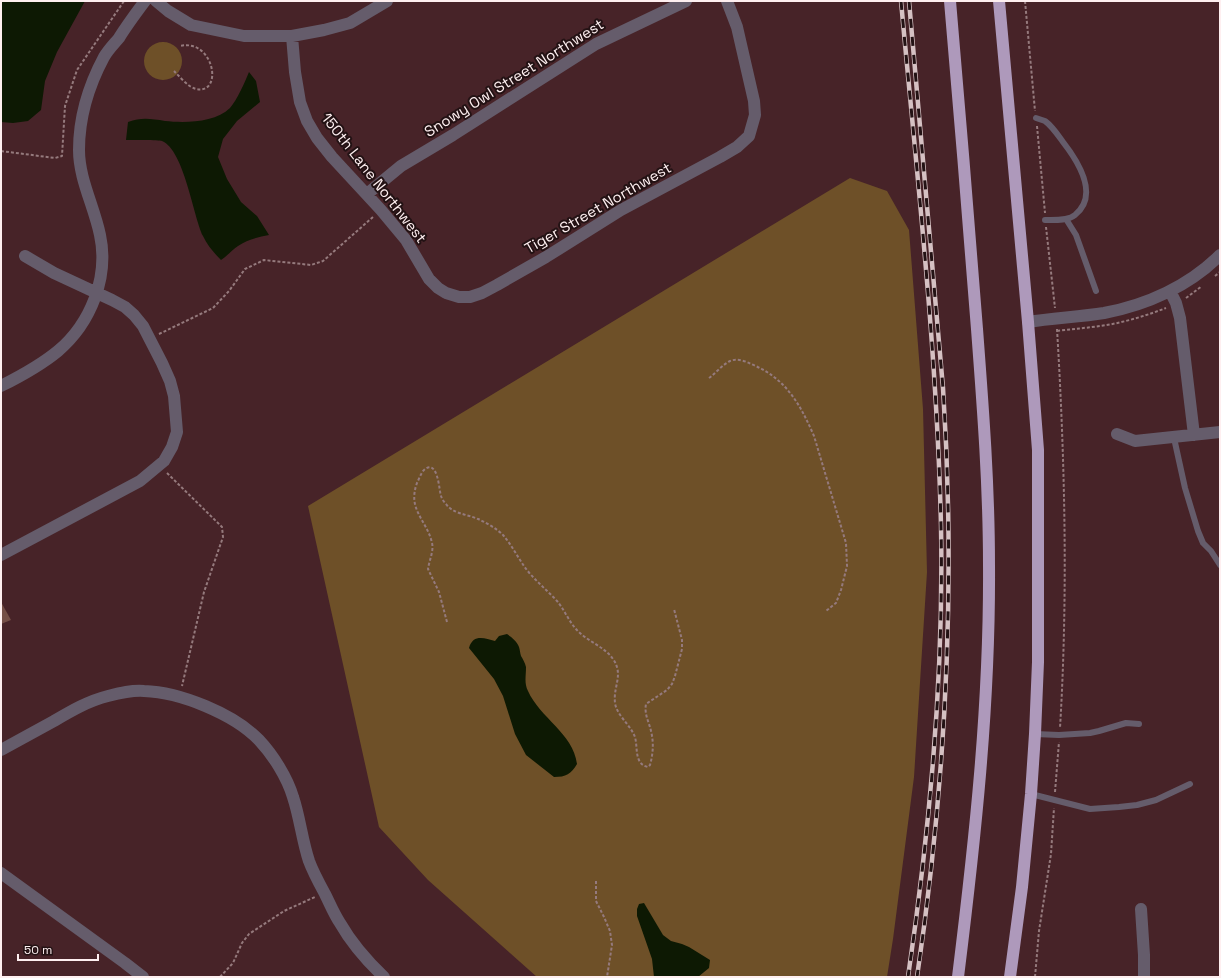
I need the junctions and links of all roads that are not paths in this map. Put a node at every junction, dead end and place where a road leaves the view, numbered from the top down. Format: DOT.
graph roads {
  1 [pos="145,1"];
  2 [pos="156,1"];
  3 [pos="387,1"];
  4 [pos="686,1"];
  5 [pos="727,1"];
  6 [pos="950,1"];
  7 [pos="999,1"];
  8 [pos="292,36"];
  9 [pos="1036,118"];
  10 [pos="367,194"];
  11 [pos="1066,219"];
  12 [pos="1045,220"];
  13 [pos="1220,255"];
  14 [pos="25,256"];
  15 [pos="1096,291"];
  16 [pos="1170,291"];
  17 [pos="97,293"];
  18 [pos="458,297"];
  19 [pos="1028,322"];
  20 [pos="1,386"];
  21 [pos="1220,432"];
  22 [pos="1117,434"];
  23 [pos="1194,435"];
  24 [pos="1174,438"];
  25 [pos="1,556"];
  26 [pos="1220,565"];
  27 [pos="1139,724"];
  28 [pos="1034,734"];
  29 [pos="1,750"];
  30 [pos="1190,784"];
  31 [pos="1031,794"];
  32 [pos="1,874"];
  33 [pos="1141,910"];
  34 [pos="143,977"];
  35 [pos="384,977"];
  36 [pos="958,977"];
  37 [pos="1010,977"];
  38 [pos="1144,977"];
  1 -- 17 [label="street"];
  2 -- 8 [label="street"];
  3 -- 8 [label="street"];
  4 -- 10 [label="street, Snowy Owl Street Northwest"];
  5 -- 18 [label="street, Tiger Street Northwest"];
  6 -- 36 [label="highway"];
  7 -- 19 [label="highway"];
  8 -- 10 [label="street, 150th Lane Northwest"];
  9 -- 11 [label="lane"];
  10 -- 18 [label="street, 150th Lane Northwest"];
  11 -- 12 [label="lane"];
  11 -- 15 [label="lane"];
  13 -- 16 [label="street"];
  14 -- 17 [label="street"];
  16 -- 19 [label="street"];
  16 -- 23 [label="street"];
  17 -- 20 [label="street"];
  17 -- 25 [label="street"];
  19 -- 28 [label="highway"];
  21 -- 23 [label="street"];
  22 -- 24 [label="street"];
  23 -- 24 [label="street"];
  24 -- 26 [label="lane"];
  27 -- 28 [label="lane"];
  28 -- 31 [label="highway"];
  29 -- 35 [label="street"];
  30 -- 31 [label="lane"];
  31 -- 37 [label="highway"];
  32 -- 34 [label="street"];
  33 -- 38 [label="street"];
}
